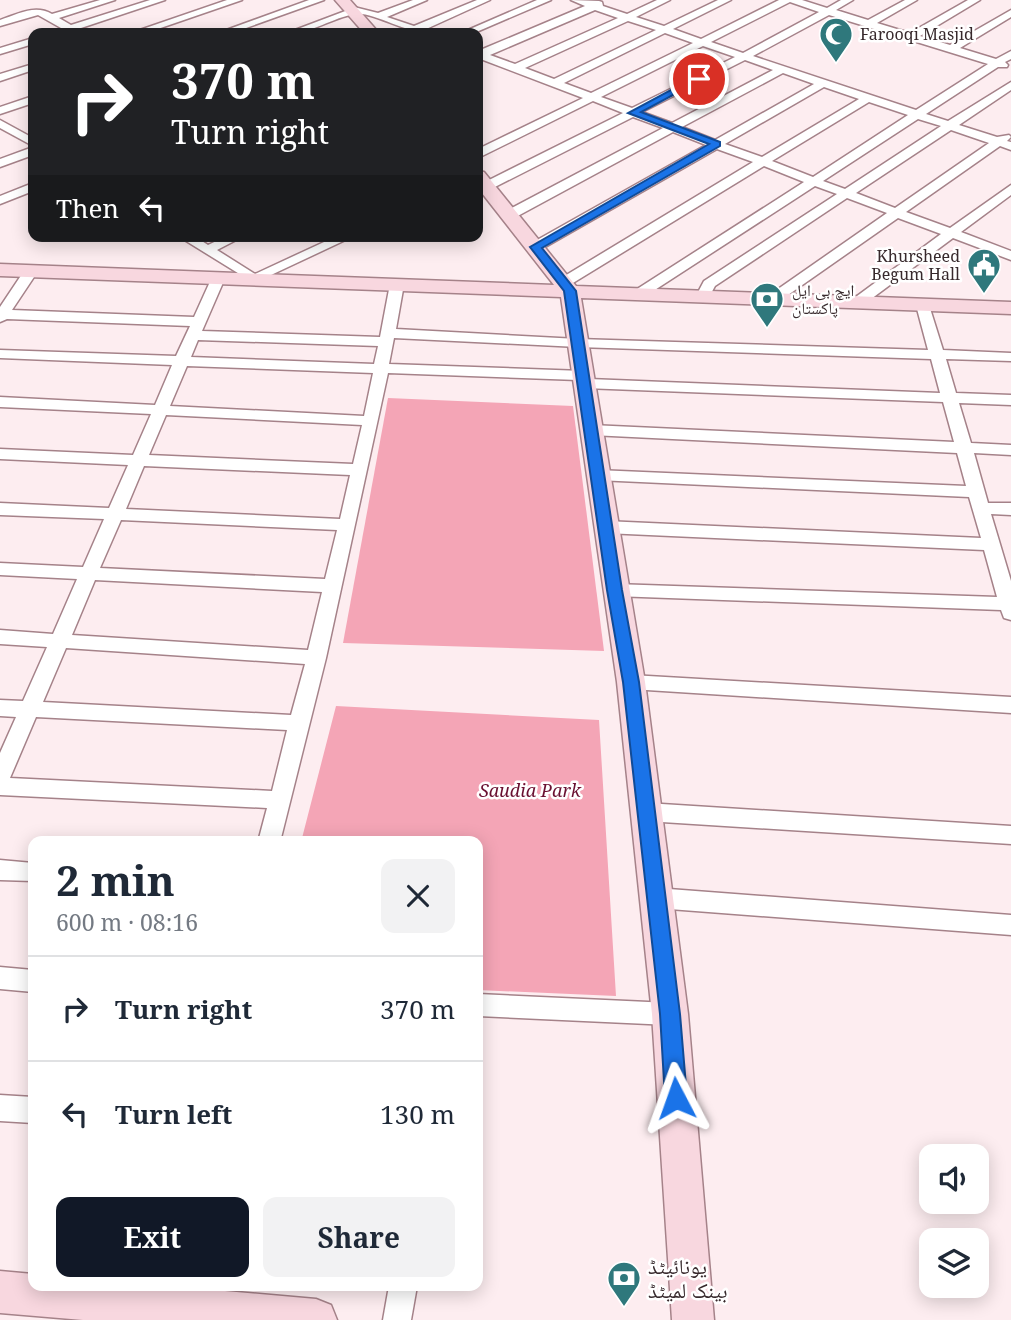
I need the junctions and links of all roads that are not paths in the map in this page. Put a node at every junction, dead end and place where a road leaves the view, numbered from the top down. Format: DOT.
graph roads {
  1 [pos="110,0"];
  2 [pos="160,0"];
  3 [pos="237,0"];
  4 [pos="318,0"];
  5 [pos="422,0"];
  6 [pos="485,0"];
  7 [pos="545,0"];
  8 [pos="576,0"];
  9 [pos="607,0"];
  10 [pos="665,0"];
  11 [pos="726,0"];
  12 [pos="789,0"];
  13 [pos="848,0"];
  14 [pos="912,0"];
  15 [pos="975,0"];
  16 [pos="349,4"];
  17 [pos="593,6"];
  18 [pos="827,11"];
  19 [pos="1011,13"];
  20 [pos="380,16"];
  21 [pos="627,17"];
  22 [pos="50,18"];
  23 [pos="0,23"];
  24 [pos="869,24"];
  25 [pos="68,28"];
  26 [pos="82,28"];
  27 [pos="151,28"];
  28 [pos="237,28"];
  29 [pos="302,28"];
  30 [pos="368,28"];
  31 [pos="411,28"];
  32 [pos="425,28"];
  33 [pos="478,28"];
  34 [pos="663,30"];
  35 [pos="911,37"];
  36 [pos="28,43"];
  37 [pos="701,43"];
  38 [pos="951,49"];
  39 [pos="0,51"];
  40 [pos="483,52"];
  41 [pos="1011,54"];
  42 [pos="483,56"];
  43 [pos="743,57"];
  44 [pos="997,63"];
  45 [pos="1011,67"];
  46 [pos="516,68"];
  47 [pos="28,69"];
  48 [pos="781,69"];
  49 [pos="0,78"];
  50 [pos="554,83"];
  51 [pos="823,83"];
  52 [pos="1011,85"];
  53 [pos="590,97"];
  54 [pos="868,98"];
  55 [pos="28,101"];
  56 [pos="0,111"];
  57 [pos="633,113"];
  58 [pos="917,114"];
  59 [pos="0,123"];
  60 [pos="949,125"];
  61 [pos="28,127"];
  62 [pos="673,128"];
  63 [pos="14,132"];
  64 [pos="1011,132"];
  65 [pos="0,137"];
  66 [pos="28,141"];
  67 [pos="998,142"];
  68 [pos="717,144"];
  69 [pos="1011,146"];
  70 [pos="483,151"];
  71 [pos="28,153"];
  72 [pos="764,161"];
  73 [pos="0,163"];
  74 [pos="483,178"];
  75 [pos="815,180"];
  76 [pos="483,183"];
  77 [pos="28,189"];
  78 [pos="1011,189"];
  79 [pos="847,193"];
  80 [pos="0,200"];
  81 [pos="898,212"];
  82 [pos="509,215"];
  83 [pos="954,233"];
  84 [pos="194,242"];
  85 [pos="225,242"];
  86 [pos="335,242"];
  87 [pos="535,247"];
  88 [pos="207,250"];
  89 [pos="1009,252"];
  90 [pos="0,270"];
  91 [pos="31,271"];
  92 [pos="218,278"];
  93 [pos="254,279"];
  94 [pos="397,285"];
  95 [pos="567,287"];
  96 [pos="639,293"];
  97 [pos="703,296"];
  98 [pos="773,299"];
  99 [pos="858,302"];
  100 [pos="923,305"];
  101 [pos="1011,308"];
  102 [pos="1,315"];
  103 [pos="195,328"];
  104 [pos="386,338"];
  105 [pos="578,343"];
  106 [pos="0,354"];
  107 [pos="937,354"];
  108 [pos="1011,356"];
  109 [pos="181,360"];
  110 [pos="380,368"];
  111 [pos="584,379"];
  112 [pos="950,397"];
  113 [pos="1011,400"];
  114 [pos="0,402"];
  115 [pos="159,410"];
  116 [pos="371,421"];
  117 [pos="591,429"];
  118 [pos="965,447"];
  119 [pos="1011,450"];
  120 [pos="0,454"];
  121 [pos="137,460"];
  122 [pos="360,470"];
  123 [pos="597,475"];
  124 [pos="979,500"];
  125 [pos="0,509"];
  126 [pos="1011,509"];
  127 [pos="115,514"];
  128 [pos="347,525"];
  129 [pos="605,527"];
  130 [pos="992,544"];
  131 [pos="0,569"];
  132 [pos="1005,572"];
  133 [pos="90,573"];
  134 [pos="333,586"];
  135 [pos="614,590"];
  136 [pos="1010,609"];
  137 [pos="0,637"];
  138 [pos="62,639"];
  139 [pos="316,658"];
  140 [pos="631,682"];
  141 [pos="1011,705"];
  142 [pos="0,708"];
  143 [pos="31,710"];
  144 [pos="300,723"];
  145 [pos="0,777"];
  146 [pos="0,786"];
  147 [pos="280,800"];
  148 [pos="646,812"];
  149 [pos="1011,835"];
  150 [pos="271,836"];
  151 [pos="0,870"];
  152 [pos="28,872"];
  153 [pos="656,898"];
  154 [pos="1011,925"];
  155 [pos="0,978"];
  156 [pos="28,981"];
  157 [pos="483,1005"];
  158 [pos="670,1014"];
  159 [pos="0,1108"];
  160 [pos="28,1110"];
  161 [pos="402,1291"];
  162 [pos="0,1293"];
  163 [pos="155,1296"];
  164 [pos="316,1320"];
  165 [pos="397,1320"];
  166 [pos="693,1320"];
  1 -- 22 [label="street"];
  2 -- 26 [label="street"];
  3 -- 27 [label="street"];
  4 -- 28 [label="street"];
  5 -- 20 [label="street"];
  6 -- 32 [label="street"];
  7 -- 33 [label="street"];
  8 -- 17 [label="street"];
  9 -- 17 [label="street"];
  10 -- 21 [label="street"];
  11 -- 34 [label="street"];
  12 -- 18 [label="street"];
  12 -- 37 [label="street"];
  13 -- 18 [label="street"];
  14 -- 24 [label="street"];
  15 -- 35 [label="street"];
  16 -- 20 [label="street"];
  16 -- 29 [label="street"];
  16 -- 30 [label="street"];
  17 -- 21 [label="street"];
  17 -- 40 [label="street"];
  18 -- 24 [label="street"];
  18 -- 43 [label="street"];
  19 -- 38 [label="street"];
  20 -- 31 [label="street"];
  21 -- 34 [label="street"];
  21 -- 46 [label="street"];
  22 -- 23 [label="street"];
  22 -- 25 [label="street"];
  24 -- 35 [label="street"];
  34 -- 37 [label="street"];
  34 -- 50 [label="street"];
  35 -- 38 [label="street"];
  36 -- 39 [label="street"];
  37 -- 43 [label="street"];
  37 -- 53 [label="street"];
  38 -- 44 [label="street"];
  41 -- 44 [label="street"];
  42 -- 46 [label="street"];
  43 -- 48 [label="street"];
  43 -- 57 [label="street"];
  44 -- 45 [label="street"];
  44 -- 58 [label="street"];
  46 -- 50 [label="street"];
  47 -- 49 [label="street"];
  48 -- 51 [label="street"];
  48 -- 62 [label="street"];
  50 -- 53 [label="street"];
  51 -- 54 [label="street"];
  51 -- 68 [label="street"];
  52 -- 60 [label="street"];
  53 -- 57 [label="street"];
  53 -- 70 [label="street"];
  54 -- 58 [label="street"];
  54 -- 72 [label="street"];
  55 -- 56 [label="street"];
  57 -- 62 [label="street"];
  57 -- 74 [label="street"];
  58 -- 60 [label="street"];
  58 -- 75 [label="street"];
  59 -- 63 [label="street"];
  60 -- 67 [label="street"];
  60 -- 79 [label="street"];
  61 -- 63 [label="street"];
  62 -- 68 [label="street"];
  62 -- 82 [label="street"];
  63 -- 65 [label="street"];
  63 -- 66 [label="street"];
  64 -- 67 [label="street"];
  67 -- 69 [label="street"];
  67 -- 81 [label="street"];
  68 -- 72 [label="street"];
  68 -- 87 [label="street"];
  71 -- 73 [label="street"];
  72 -- 75 [label="street"];
  72 -- 95 [label="street"];
  75 -- 79 [label="street"];
  75 -- 96 [label="street"];
  76 -- 82 [label="street"];
  77 -- 80 [label="street"];
  78 -- 83 [label="street"];
  79 -- 81 [label="street"];
  79 -- 97 [label="street"];
  81 -- 83 [label="street"];
  81 -- 98 [label="street"];
  82 -- 87 [label="street"];
  83 -- 89 [label="street"];
  83 -- 99 [label="street"];
  84 -- 88 [label="street"];
  85 -- 88 [label="street"];
  86 -- 93 [label="street"];
  87 -- 95 [label="street"];
  88 -- 93 [label="street"];
  90 -- 91 [label="street"];
  91 -- 92 [label="street"];
  91 -- 102 [label="street"];
  92 -- 93 [label="street"];
  92 -- 103 [label="street"];
  93 -- 94 [label="street"];
  94 -- 95 [label="street"];
  94 -- 104 [label="street"];
  95 -- 96 [label="street"];
  95 -- 105 [label="street"];
  96 -- 97 [label="street"];
  97 -- 98 [label="street"];
  98 -- 99 [label="street"];
  99 -- 100 [label="street"];
  100 -- 101 [label="street"];
  100 -- 107 [label="street"];
  102 -- 103 [label="street"];
  103 -- 104 [label="street"];
  103 -- 109 [label="street"];
  104 -- 105 [label="street"];
  104 -- 110 [label="street"];
  105 -- 107 [label="street"];
  105 -- 111 [label="street"];
  106 -- 109 [label="street"];
  107 -- 108 [label="street"];
  107 -- 112 [label="street"];
  109 -- 110 [label="street"];
  109 -- 115 [label="street"];
  110 -- 111 [label="street"];
  110 -- 116 [label="street"];
  111 -- 112 [label="street"];
  111 -- 117 [label="street"];
  112 -- 113 [label="street"];
  112 -- 118 [label="street"];
  114 -- 115 [label="street"];
  115 -- 116 [label="street"];
  115 -- 121 [label="street"];
  116 -- 122 [label="street"];
  117 -- 118 [label="street"];
  117 -- 123 [label="street"];
  118 -- 119 [label="street"];
  118 -- 124 [label="street"];
  120 -- 121 [label="street"];
  121 -- 122 [label="street"];
  121 -- 127 [label="street"];
  122 -- 128 [label="street"];
  123 -- 124 [label="street"];
  123 -- 129 [label="street"];
  124 -- 126 [label="street"];
  124 -- 130 [label="street"];
  125 -- 127 [label="street"];
  127 -- 128 [label="street"];
  127 -- 133 [label="street"];
  128 -- 134 [label="street"];
  129 -- 130 [label="street"];
  129 -- 135 [label="street"];
  130 -- 132 [label="street"];
  131 -- 133 [label="street"];
  132 -- 136 [label="street"];
  133 -- 134 [label="street"];
  133 -- 138 [label="street"];
  134 -- 139 [label="street"];
  135 -- 136 [label="street"];
  135 -- 140 [label="street"];
  137 -- 138 [label="street"];
  138 -- 139 [label="street"];
  138 -- 143 [label="street"];
  139 -- 144 [label="street"];
  140 -- 141 [label="street"];
  140 -- 148 [label="street"];
  142 -- 143 [label="street"];
  143 -- 144 [label="street"];
  143 -- 145 [label="street"];
  144 -- 147 [label="street"];
  146 -- 147 [label="street"];
  147 -- 150 [label="street"];
  148 -- 149 [label="street"];
  148 -- 153 [label="street"];
  151 -- 152 [label="street"];
  153 -- 154 [label="street"];
  153 -- 158 [label="street"];
  155 -- 156 [label="street"];
  157 -- 158 [label="street"];
  158 -- 166 [label="street"];
  159 -- 160 [label="street"];
  161 -- 165 [label="street"];
  162 -- 163 [label="street"];
  163 -- 164 [label="street"];
}
